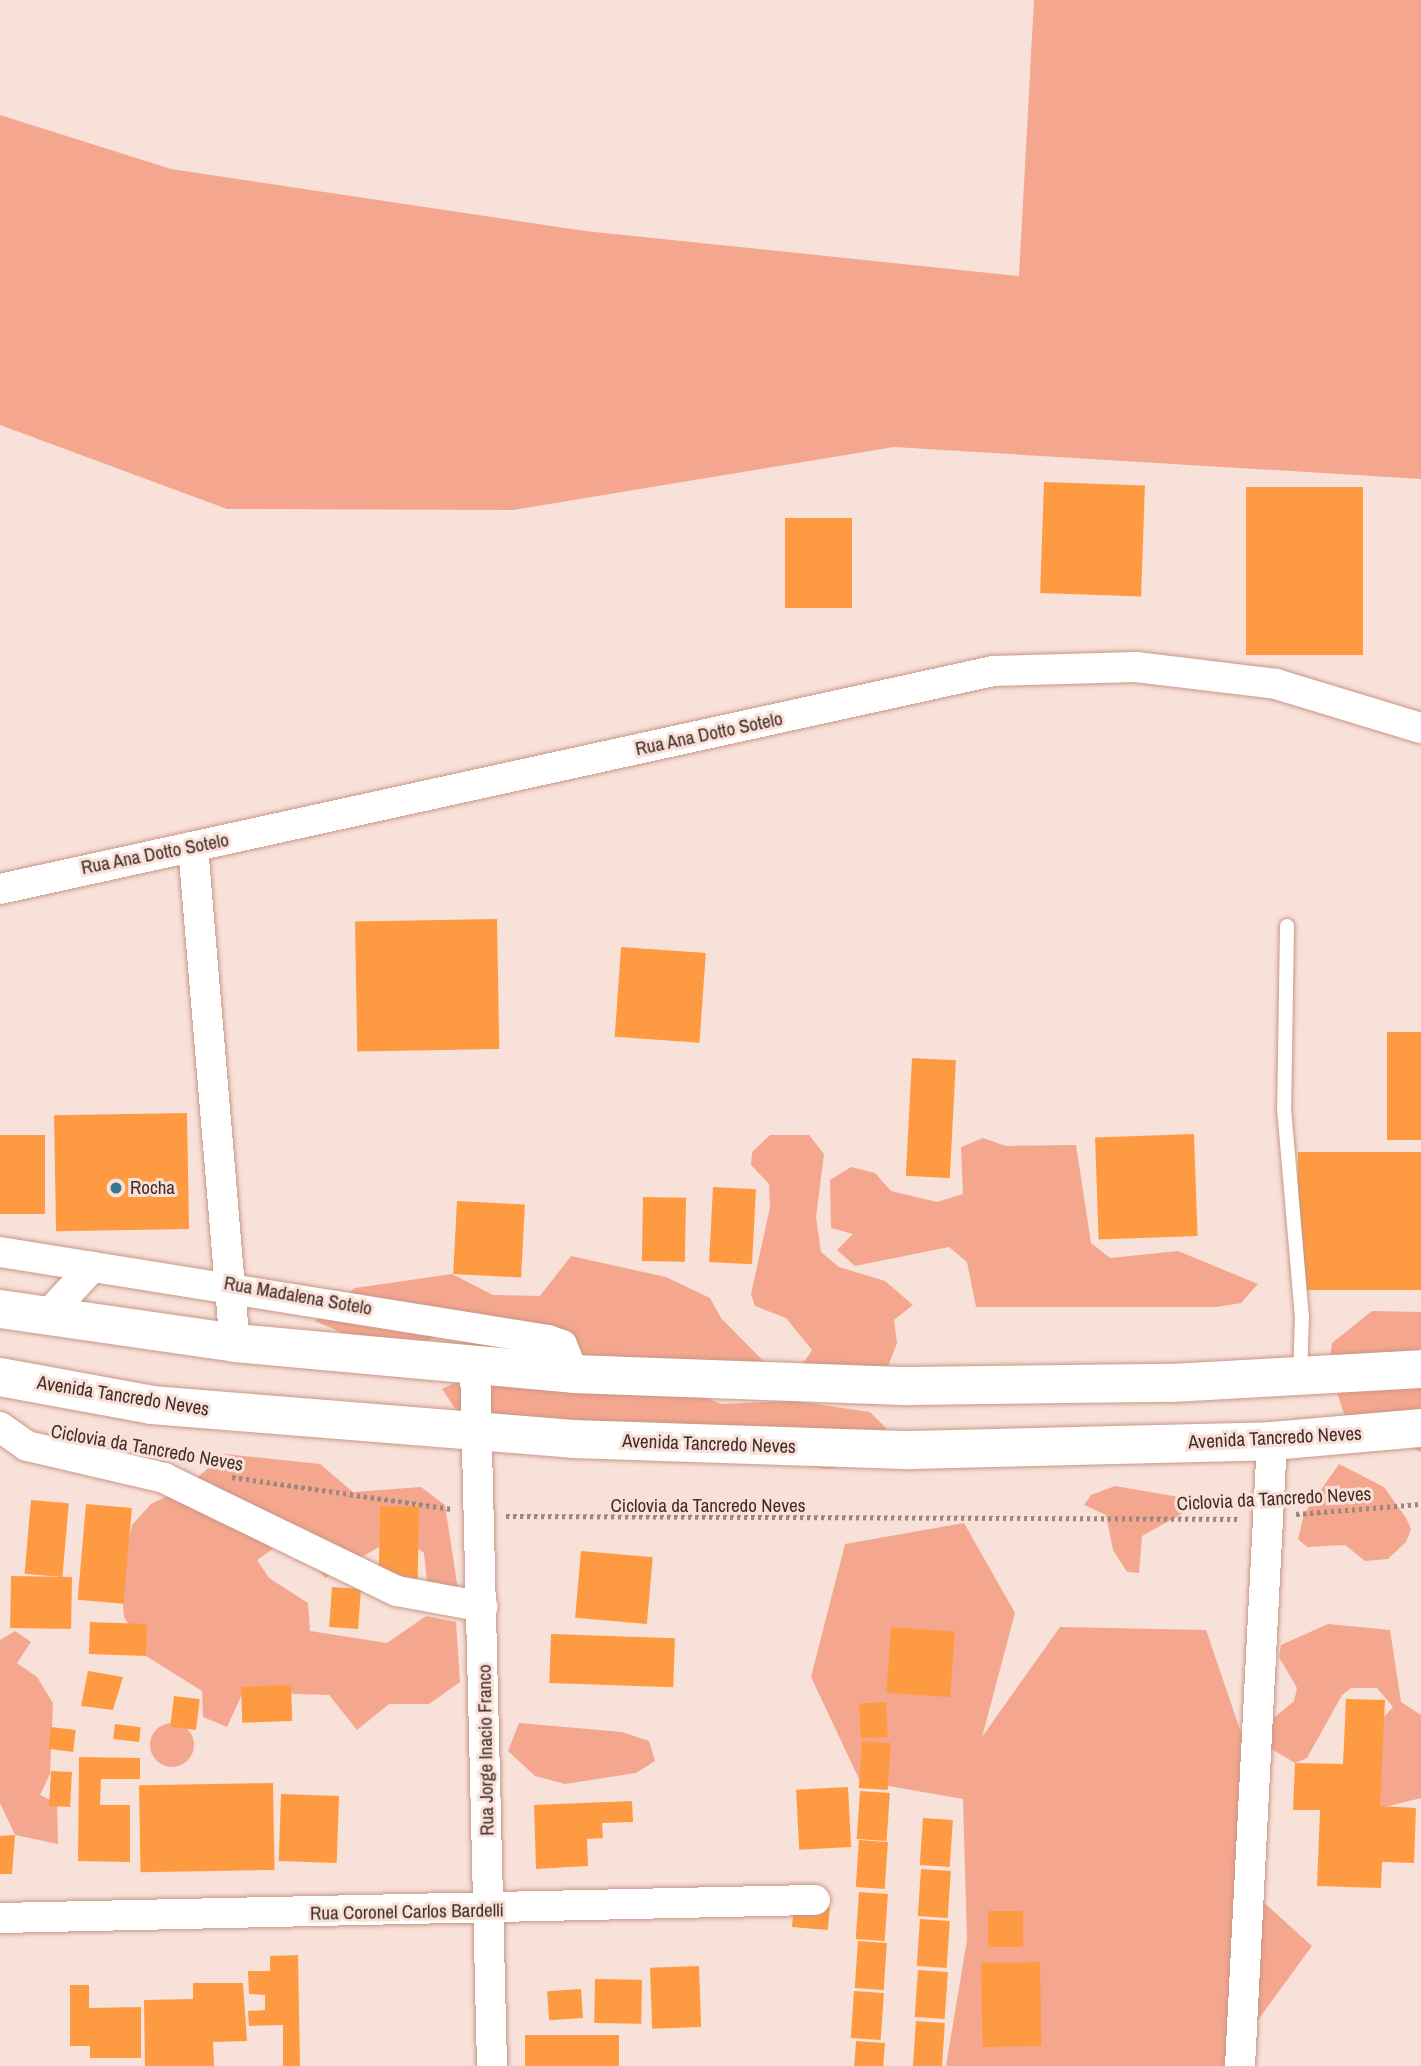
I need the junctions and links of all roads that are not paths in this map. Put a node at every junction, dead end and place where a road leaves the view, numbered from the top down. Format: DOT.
graph roads {
  1 [pos="1421,728"];
  2 [pos="192,847"];
  3 [pos="0,888"];
  4 [pos="1287,926"];
  5 [pos="0,1252"];
  6 [pos="92,1267"];
  7 [pos="232,1284"];
  8 [pos="0,1309"];
  9 [pos="47,1316"];
  10 [pos="235,1343"];
  11 [pos="475,1365"];
  12 [pos="1421,1369"];
  13 [pos="575,1374"];
  14 [pos="1300,1376"];
  15 [pos="0,1377"];
  16 [pos="0,1427"];
  17 [pos="1421,1428"];
  18 [pos="480,1434"];
  19 [pos="1272,1441"];
  20 [pos="483,1607"];
  21 [pos="815,1900"];
  22 [pos="488,1911"];
  23 [pos="0,1918"];
  24 [pos="492,2066"];
  25 [pos="1240,2066"];
  1 -- 2 [label="street, Rua Ana Dotto Sotelo"];
  2 -- 3 [label="street, Rua Ana Dotto Sotelo"];
  2 -- 7 [label="street"];
  4 -- 14 [label="lane"];
  5 -- 6 [label="street, Rua Madalena Sotelo"];
  6 -- 7 [label="street, Rua Madalena Sotelo"];
  6 -- 9 [label="street"];
  7 -- 10 [label="street"];
  7 -- 13 [label="street, Rua Madalena Sotelo"];
  8 -- 9 [label="main road"];
  9 -- 10 [label="main road"];
  10 -- 11 [label="main road"];
  11 -- 13 [label="main road"];
  11 -- 18 [label="street, Rua Jorge Inacio Franco"];
  12 -- 14 [label="main road"];
  13 -- 14 [label="main road"];
  15 -- 18 [label="main road, Avenida Tancredo Neves"];
  16 -- 20 [label="street"];
  17 -- 19 [label="main road, Avenida Tancredo Neves"];
  18 -- 19 [label="main road, Avenida Tancredo Neves"];
  18 -- 20 [label="street, Rua Jorge Inacio Franco"];
  19 -- 25 [label="street"];
  20 -- 22 [label="street, Rua Jorge Inacio Franco"];
  21 -- 22 [label="street, Rua Coronel Carlos Bardelli"];
  22 -- 23 [label="street, Rua Coronel Carlos Bardelli"];
  22 -- 24 [label="street, Rua Jorge Inacio Franco"];
}
